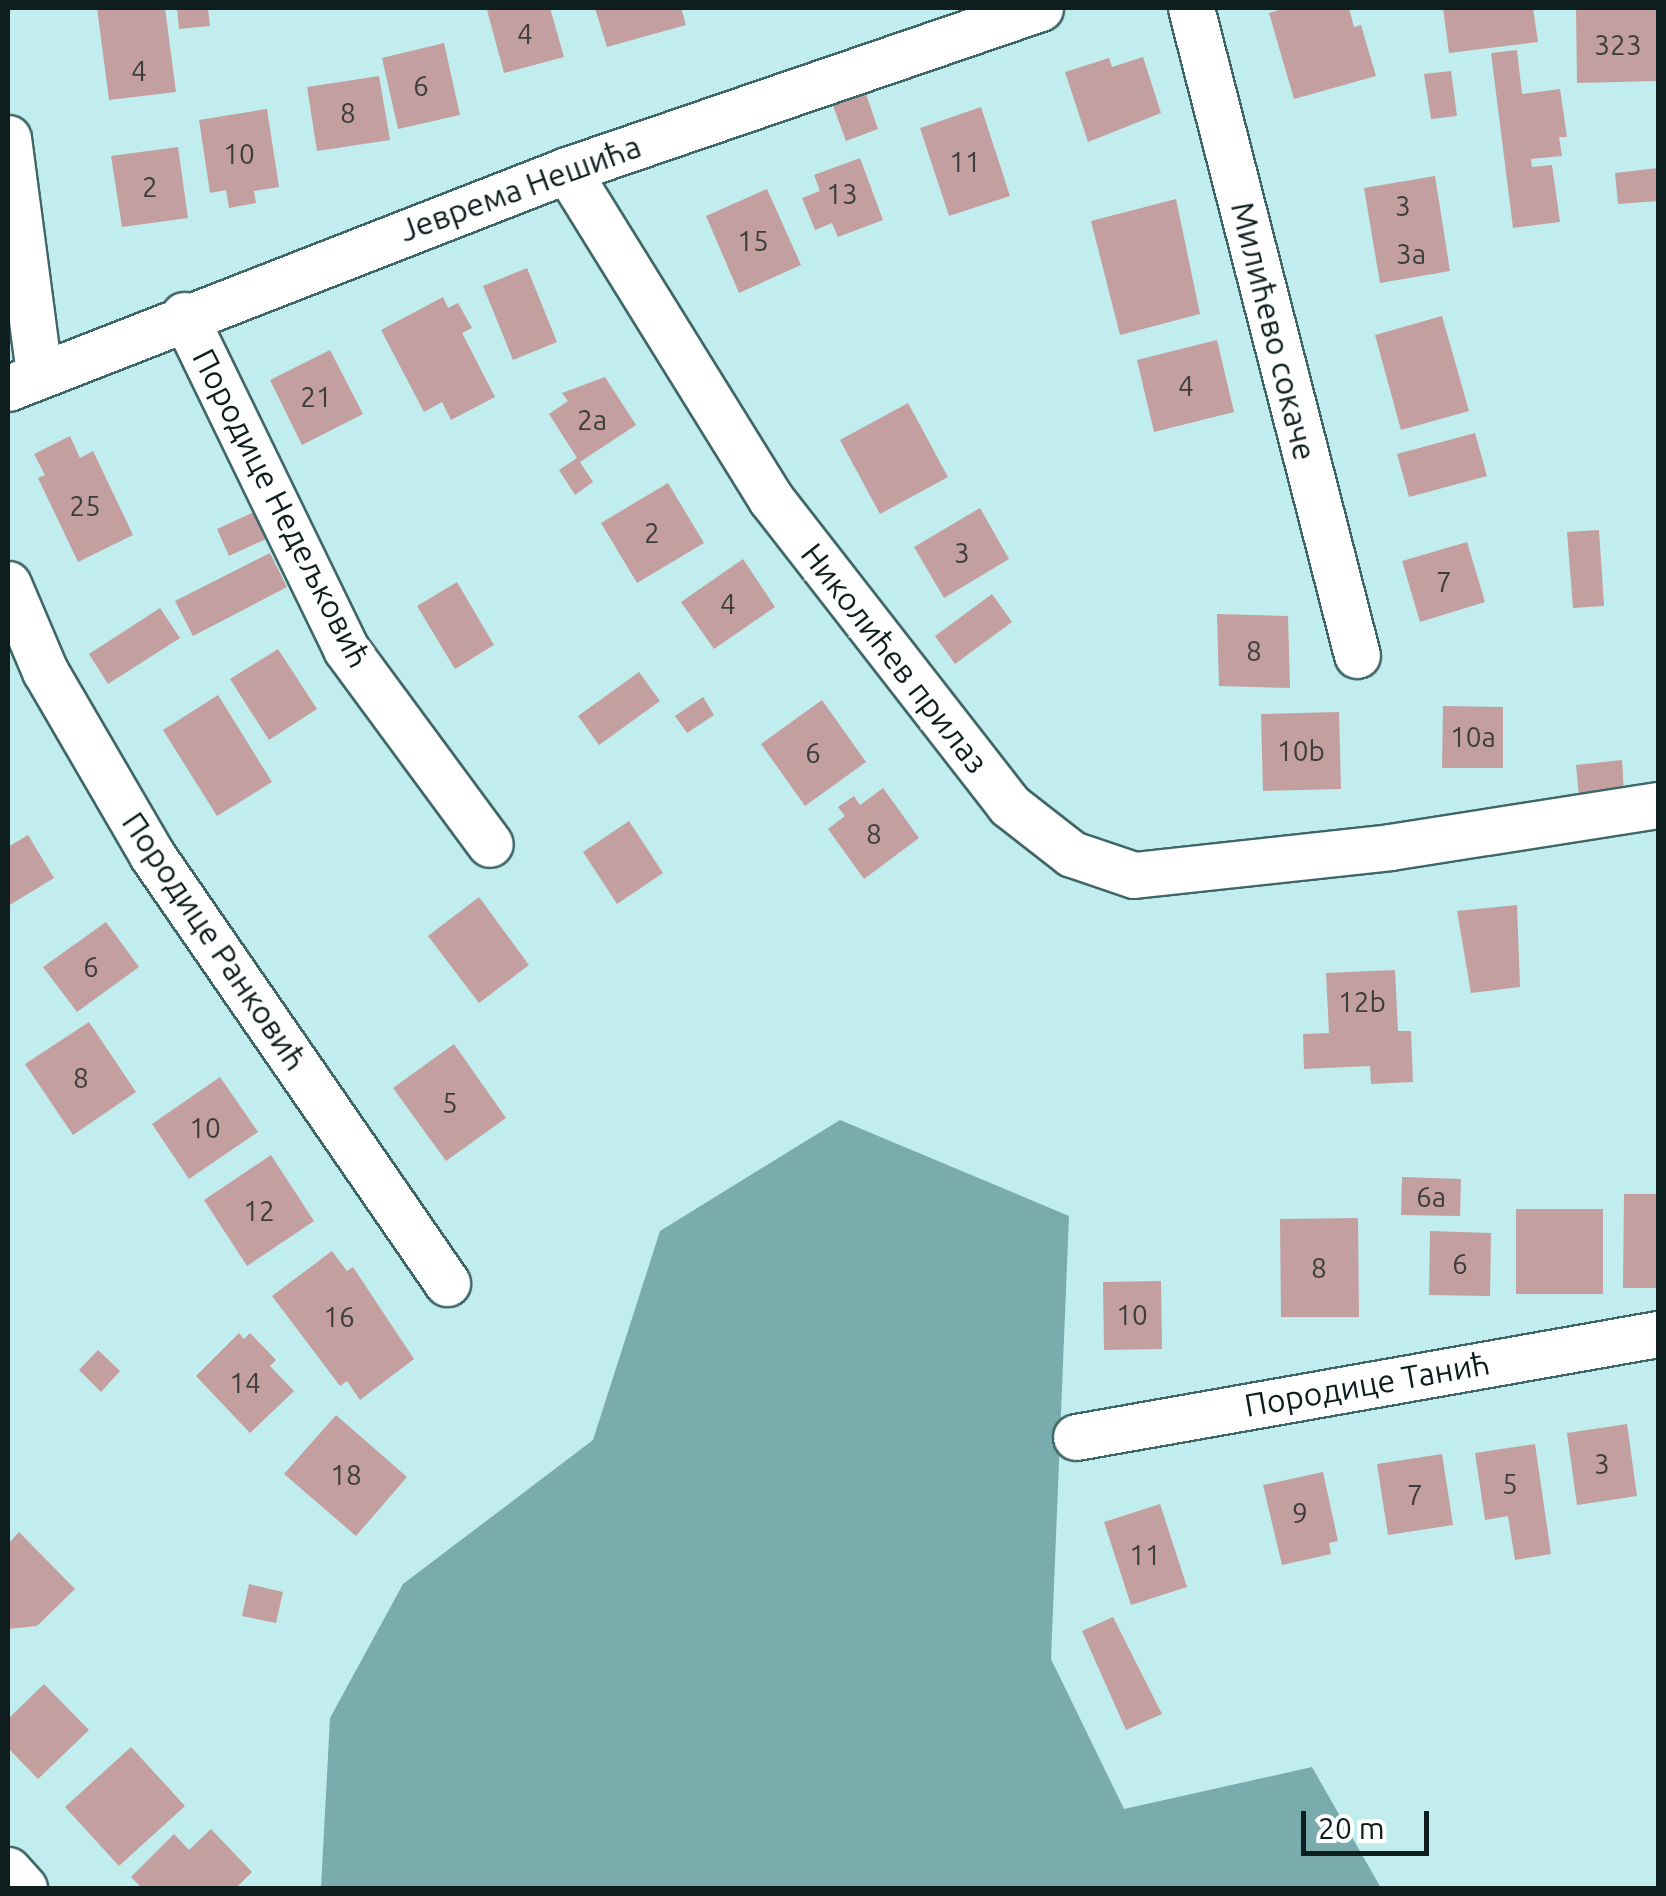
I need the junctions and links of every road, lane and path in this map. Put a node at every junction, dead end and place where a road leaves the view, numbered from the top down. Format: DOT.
graph roads {
  1 [pos="1040,8"];
  2 [pos="1191,8"];
  3 [pos="8,138"];
  4 [pos="567,170"];
  5 [pos="184,315"];
  6 [pos="24,381"];
  7 [pos="8,584"];
  8 [pos="1357,654"];
  9 [pos="1658,805"];
  10 [pos="490,844"];
  11 [pos="447,1282"];
  12 [pos="1658,1334"];
  13 [pos="1076,1437"];
  14 [pos="8,1870"];
  15 [pos="24,1888"];
  1 -- 4 [label="street, Јеврема Нешића"];
  2 -- 8 [label="street, Милићево сокаче"];
  3 -- 6 [label="street"];
  4 -- 5 [label="street, Јеврема Нешића"];
  4 -- 9 [label="street, Николићев прилаз"];
  5 -- 6 [label="street, Јеврема Нешића"];
  5 -- 10 [label="street, Породице Недељковић"];
  7 -- 11 [label="street, Породице Ранковић"];
  12 -- 13 [label="street, Породице Танић"];
  14 -- 15 [label="street"];
}
